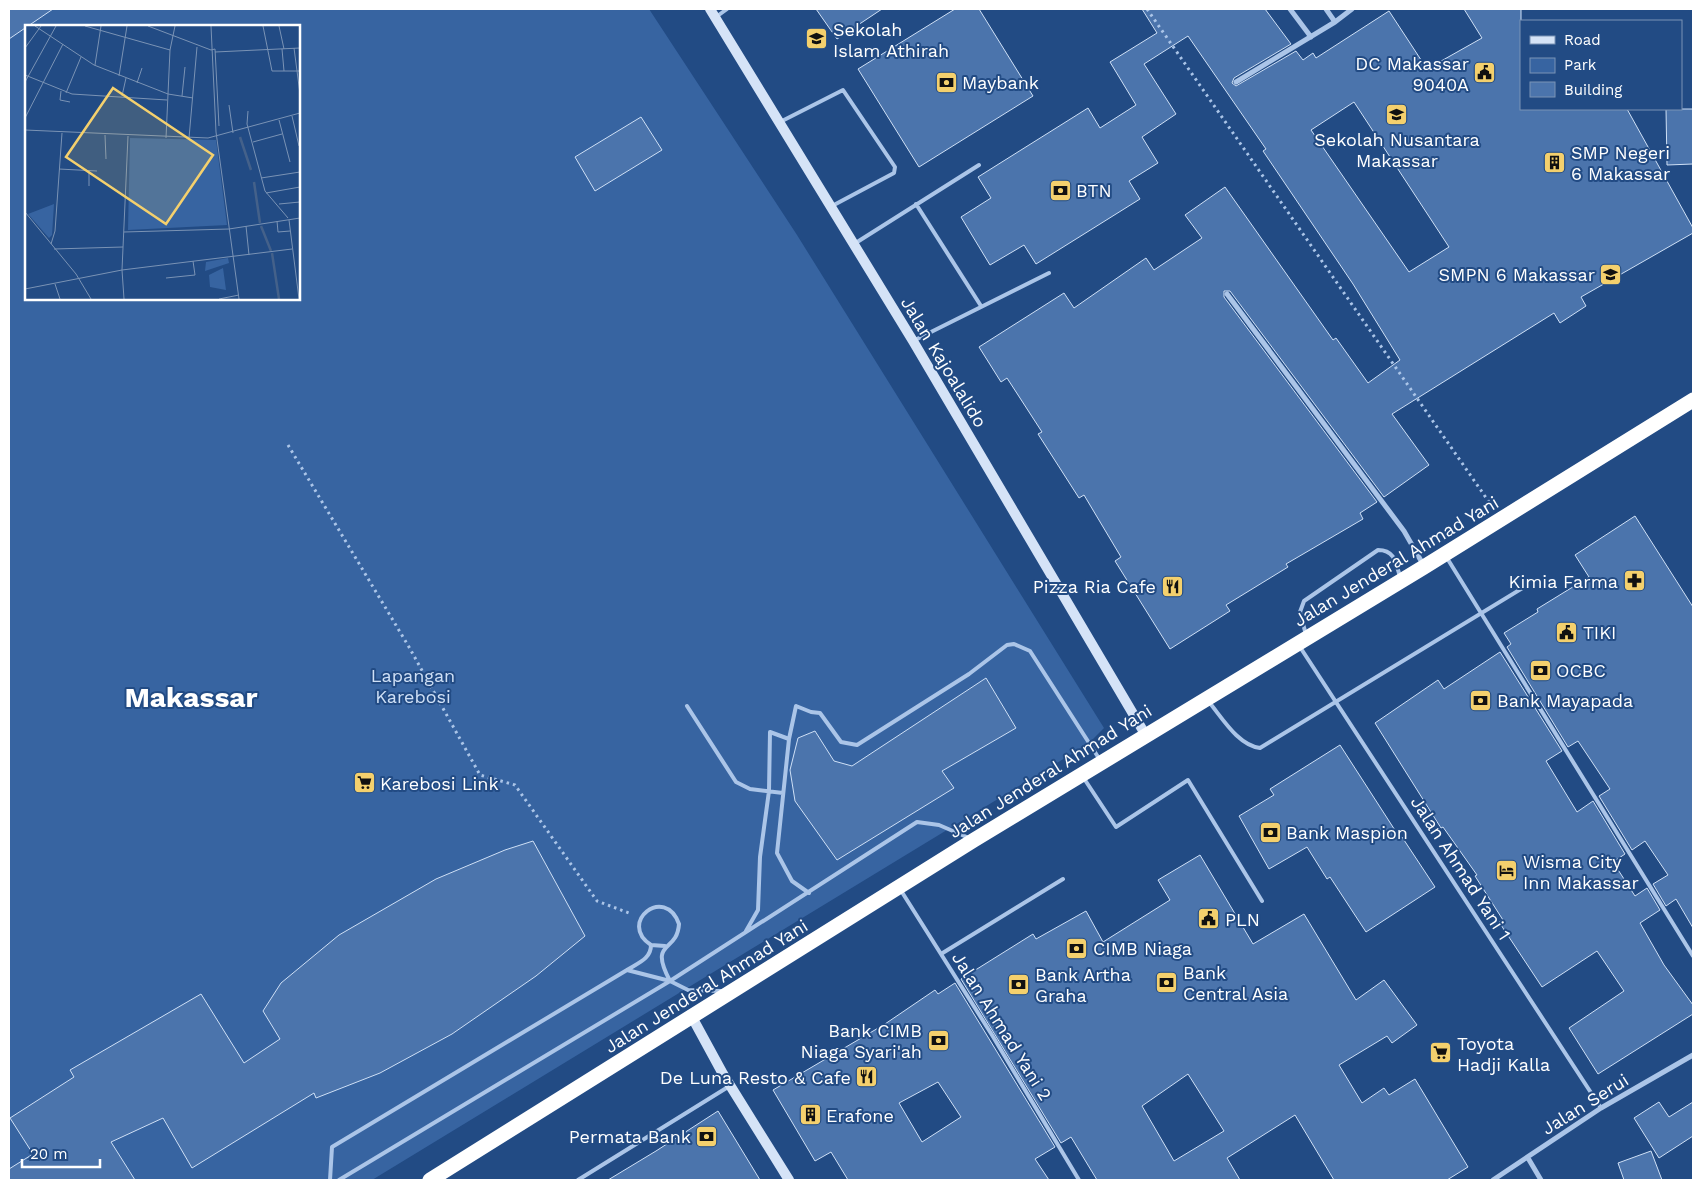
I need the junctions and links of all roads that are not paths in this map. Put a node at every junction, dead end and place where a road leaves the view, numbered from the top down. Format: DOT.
graph roads {
  1 [pos="727,9"];
  2 [pos="1290,9"];
  3 [pos="1326,9"];
  4 [pos="1352,9"];
  5 [pos="713,13"];
  6 [pos="1335,22"];
  7 [pos="1311,37"];
  8 [pos="1236,82"];
  9 [pos="780,122"];
  10 [pos="979,165"];
  11 [pos="916,204"];
  12 [pos="832,206"];
  13 [pos="854,244"];
  14 [pos="1049,273"];
  15 [pos="1227,294"];
  16 [pos="981,306"];
  17 [pos="913,341"];
  18 [pos="1693,400"];
  19 [pos="1444,554"];
  20 [pos="1424,566"];
  21 [pos="1401,580"];
  22 [pos="1526,586"];
  23 [pos="1481,613"];
  24 [pos="1302,640"];
  25 [pos="1206,698"];
  26 [pos="1336,702"];
  27 [pos="687,706"];
  28 [pos="1145,734"];
  29 [pos="789,739"];
  30 [pos="1102,762"];
  31 [pos="1081,774"];
  32 [pos="769,791"];
  33 [pos="783,793"];
  34 [pos="974,840"];
  35 [pos="1064,879"];
  36 [pos="898,887"];
  37 [pos="809,893"];
  38 [pos="1262,901"];
  39 [pos="745,933"];
  40 [pos="651,946"];
  41 [pos="665,946"];
  42 [pos="941,954"];
  43 [pos="1693,956"];
  44 [pos="627,970"];
  45 [pos="670,981"];
  46 [pos="733,992"];
  47 [pos="692,1016"];
  48 [pos="1693,1055"];
  49 [pos="730,1086"];
  50 [pos="1601,1108"];
  51 [pos="1528,1158"];
  52 [pos="330,1180"];
  53 [pos="339,1180"];
  54 [pos="430,1180"];
  55 [pos="578,1180"];
  56 [pos="789,1180"];
  57 [pos="1079,1180"];
  58 [pos="1493,1180"];
  59 [pos="1540,1180"];
  1 -- 5 [label="lane"];
  2 -- 7 [label="street"];
  3 -- 6 [label="street"];
  4 -- 6 [label="street"];
  5 -- 9 [label="street, Jalan Kajoalalido"];
  6 -- 7 [label="street"];
  7 -- 8 [label="street"];
  9 -- 12 [label="street, Jalan Kajoalalido"];
  9 -- 12 [label="lane"];
  10 -- 11 [label="lane"];
  11 -- 13 [label="lane"];
  11 -- 16 [label="lane"];
  12 -- 13 [label="street, Jalan Kajoalalido"];
  13 -- 17 [label="street, Jalan Kajoalalido"];
  14 -- 16 [label="lane"];
  15 -- 20 [label="street"];
  16 -- 17 [label="lane"];
  17 -- 28 [label="street, Jalan Kajoalalido"];
  18 -- 19 [label="highway, Jalan Jenderal Ahmad Yani"];
  19 -- 20 [label="highway, Jalan Jenderal Ahmad Yani"];
  19 -- 23 [label="lane"];
  20 -- 21 [label="highway, Jalan Jenderal Ahmad Yani"];
  21 -- 24 [label="highway, Jalan Jenderal Ahmad Yani"];
  21 -- 24 [label="lane, Jalan Ahmad Yani 1"];
  22 -- 23 [label="lane"];
  23 -- 26 [label="lane"];
  23 -- 43 [label="lane"];
  24 -- 25 [label="highway, Jalan Jenderal Ahmad Yani"];
  24 -- 26 [label="lane, Jalan Ahmad Yani 1"];
  25 -- 26 [label="lane"];
  25 -- 28 [label="highway, Jalan Jenderal Ahmad Yani"];
  26 -- 50 [label="lane, Jalan Ahmad Yani 1"];
  27 -- 32 [label="lane"];
  28 -- 30 [label="highway, Jalan Jenderal Ahmad Yani"];
  29 -- 30 [label="lane"];
  29 -- 32 [label="lane"];
  29 -- 33 [label="lane"];
  30 -- 31 [label="highway, Jalan Jenderal Ahmad Yani"];
  31 -- 34 [label="highway, Jalan Jenderal Ahmad Yani"];
  31 -- 38 [label="lane"];
  32 -- 33 [label="lane"];
  32 -- 39 [label="lane"];
  33 -- 37 [label="lane"];
  34 -- 36 [label="highway, Jalan Jenderal Ahmad Yani"];
  34 -- 37 [label="lane"];
  35 -- 42 [label="lane"];
  36 -- 42 [label="lane, Jalan Ahmad Yani 2"];
  36 -- 46 [label="highway, Jalan Jenderal Ahmad Yani"];
  37 -- 39 [label="lane"];
  39 -- 45 [label="lane"];
  40 -- 41 [label="lane"];
  40 -- 41 [label="lane"];
  40 -- 44 [label="lane"];
  41 -- 45 [label="lane"];
  42 -- 57 [label="lane, Jalan Ahmad Yani 2"];
  44 -- 45 [label="lane"];
  44 -- 52 [label="lane"];
  45 -- 46 [label="lane"];
  45 -- 53 [label="lane"];
  46 -- 47 [label="highway, Jalan Jenderal Ahmad Yani"];
  47 -- 49 [label="street"];
  47 -- 54 [label="highway, Jalan Jenderal Ahmad Yani"];
  48 -- 50 [label="street, Jalan Serui"];
  49 -- 55 [label="lane"];
  49 -- 56 [label="street"];
  50 -- 51 [label="street, Jalan Serui"];
  51 -- 58 [label="street, Jalan Serui"];
  51 -- 59 [label="street"];
}
